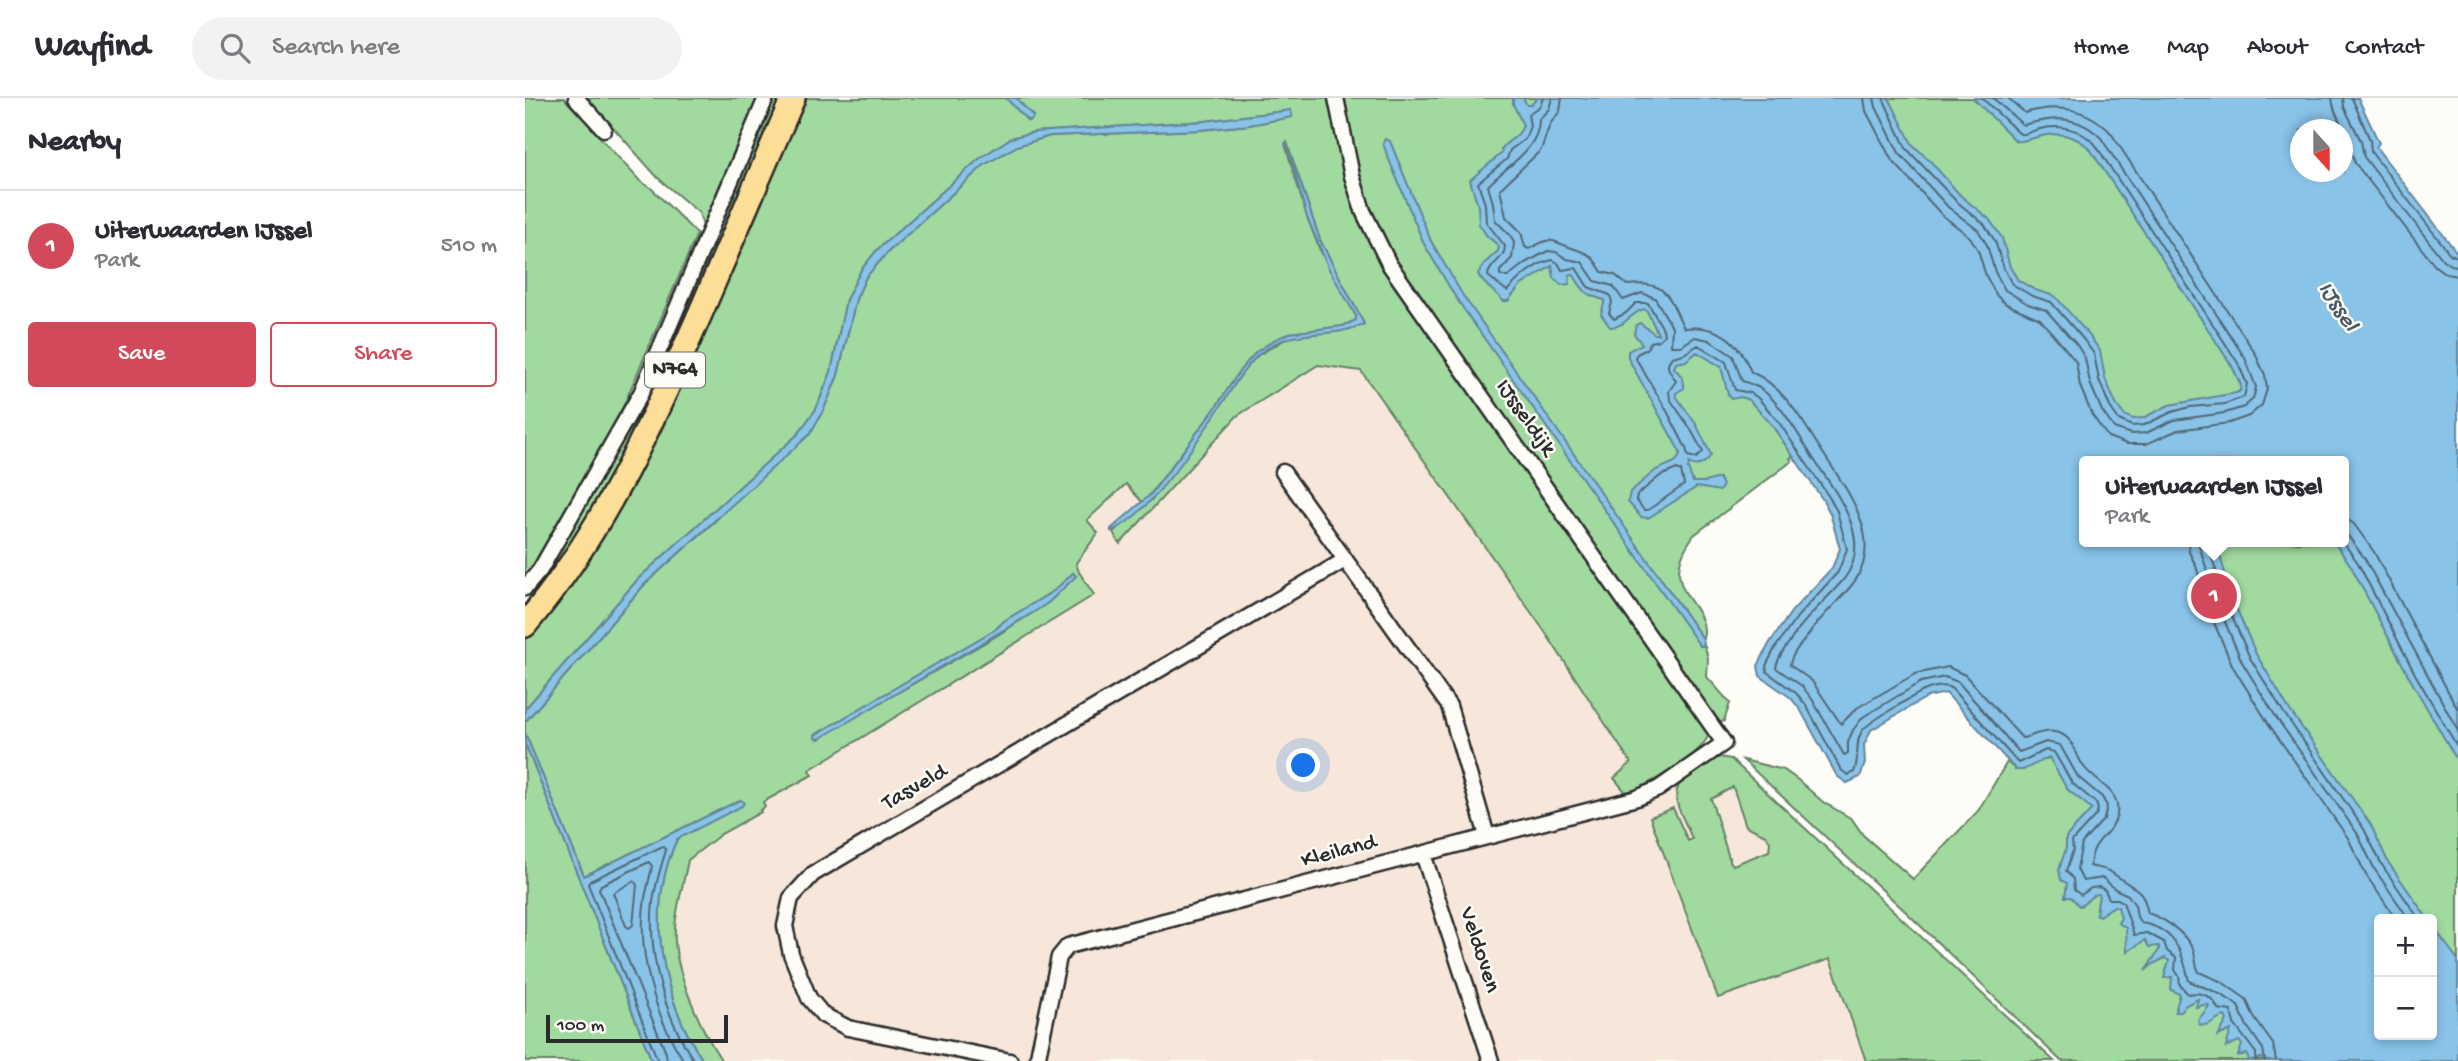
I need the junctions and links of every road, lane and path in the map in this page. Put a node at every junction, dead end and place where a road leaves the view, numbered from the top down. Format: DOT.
graph roads {
  1 [pos="576,98"];
  2 [pos="766,98"];
  3 [pos="793,98"];
  4 [pos="1336,98"];
  5 [pos="604,129"];
  6 [pos="1283,472"];
  7 [pos="1345,560"];
  8 [pos="525,588"];
  9 [pos="525,625"];
  10 [pos="1724,743"];
  11 [pos="1487,836"];
  12 [pos="1423,854"];
  13 [pos="1010,1061"];
  14 [pos="1037,1061"];
  15 [pos="1491,1061"];
  1 -- 5 [label="street"];
  2 -- 8 [label="street"];
  3 -- 9 [label="main road, N764"];
  4 -- 10 [label="street, IJsseldijk"];
  6 -- 7 [label="street"];
  7 -- 11 [label="street"];
  7 -- 13 [label="street, Tasveld"];
  10 -- 11 [label="street, Kleiland"];
  11 -- 12 [label="street, Kleiland"];
  12 -- 14 [label="street, Kleiland"];
  12 -- 15 [label="street, Veldoven"];
}
